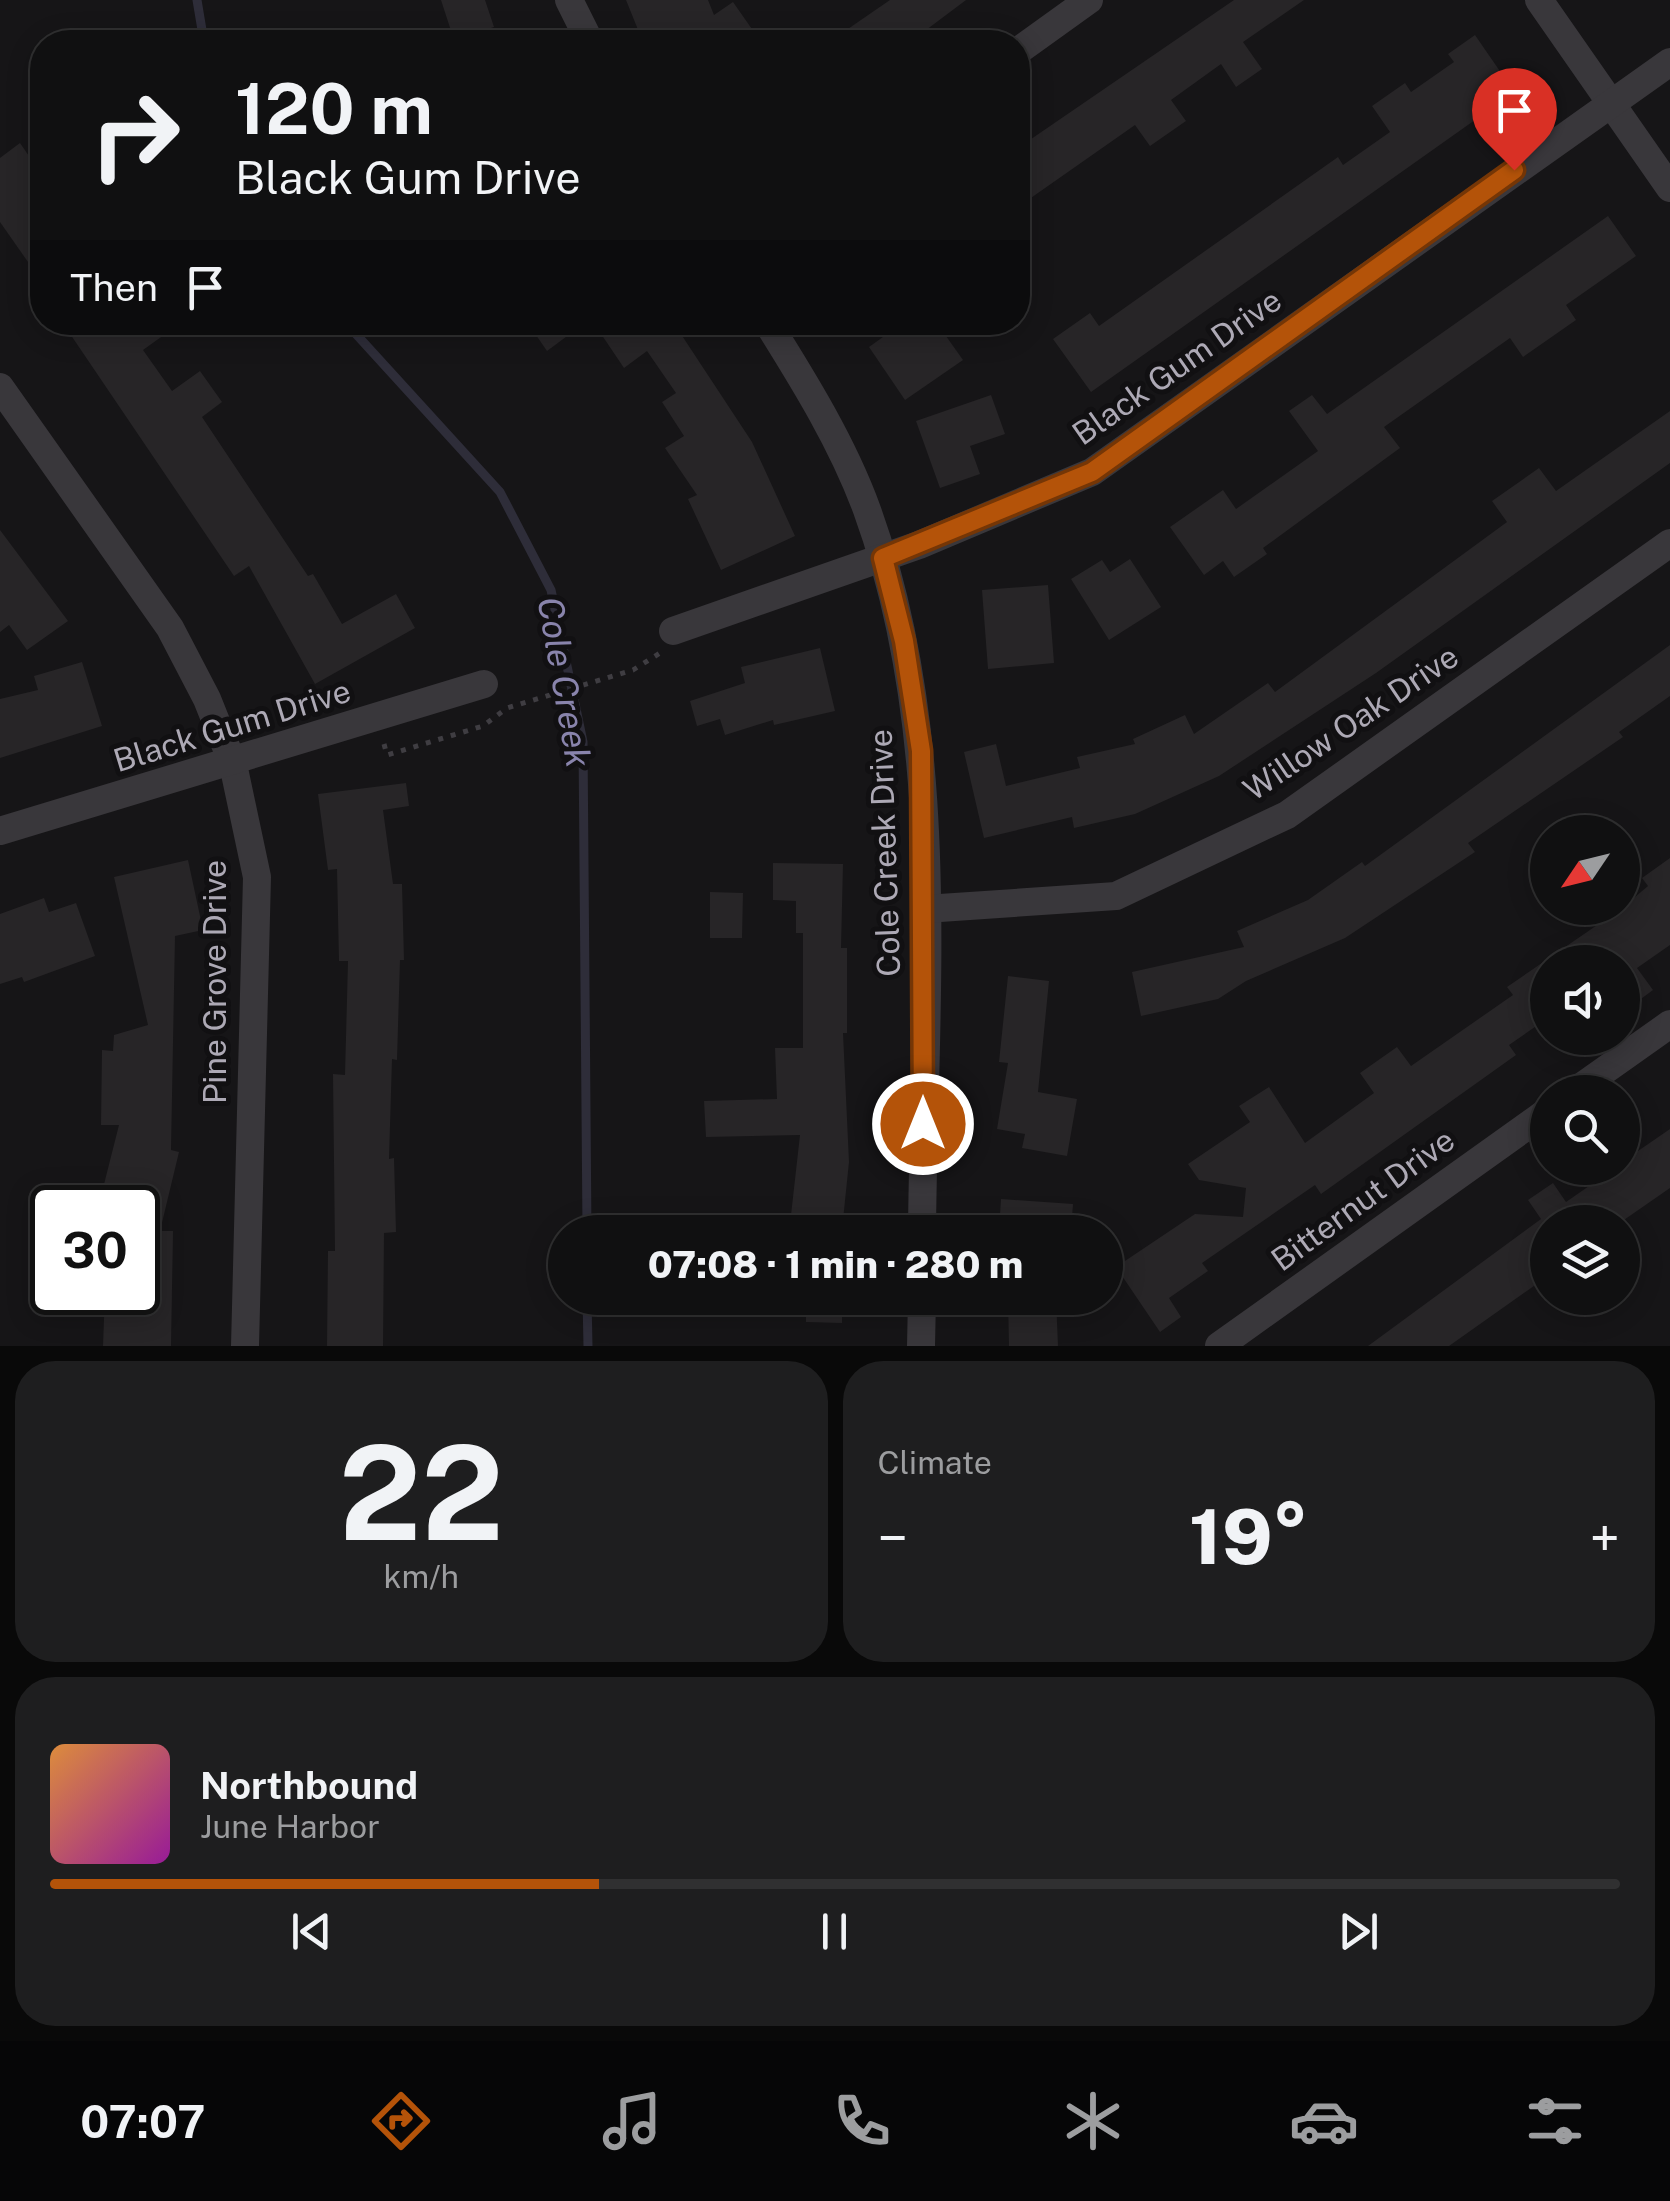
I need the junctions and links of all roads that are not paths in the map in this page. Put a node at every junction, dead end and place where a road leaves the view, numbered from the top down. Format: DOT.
graph roads {
  1 [pos="569,0"];
  2 [pos="1088,0"];
  3 [pos="1539,0"];
  4 [pos="584,30"];
  5 [pos="1030,42"];
  6 [pos="1670,62"];
  7 [pos="1612,101"];
  8 [pos="1670,188"];
  9 [pos="775,335"];
  10 [pos="0,387"];
  11 [pos="1670,543"];
  12 [pos="883,558"];
  13 [pos="674,632"];
  14 [pos="484,684"];
  15 [pos="233,764"];
  16 [pos="0,831"];
  17 [pos="925,909"];
  18 [pos="1670,1024"];
  19 [pos="1598,1075"];
  20 [pos="1530,1124"];
  21 [pos="922,1215"];
  22 [pos="922,1315"];
  23 [pos="245,1346"];
  24 [pos="921,1346"];
  25 [pos="1218,1346"];
  1 -- 4 [label="street"];
  2 -- 5 [label="street"];
  3 -- 7 [label="street"];
  6 -- 7 [label="street, Black Gum Drive"];
  7 -- 8 [label="street"];
  7 -- 12 [label="street, Black Gum Drive"];
  9 -- 12 [label="street, Cole Creek Drive"];
  10 -- 15 [label="street, Pine Grove Drive"];
  11 -- 17 [label="street, Willow Oak Drive"];
  12 -- 13 [label="street, Black Gum Drive"];
  12 -- 17 [label="street, Cole Creek Drive"];
  14 -- 15 [label="street, Black Gum Drive"];
  15 -- 16 [label="street, Black Gum Drive"];
  15 -- 23 [label="street, Pine Grove Drive"];
  17 -- 21 [label="street, Cole Creek Drive"];
  18 -- 19 [label="street"];
  20 -- 25 [label="street, Bitternut Drive"];
  22 -- 24 [label="street"];
}
